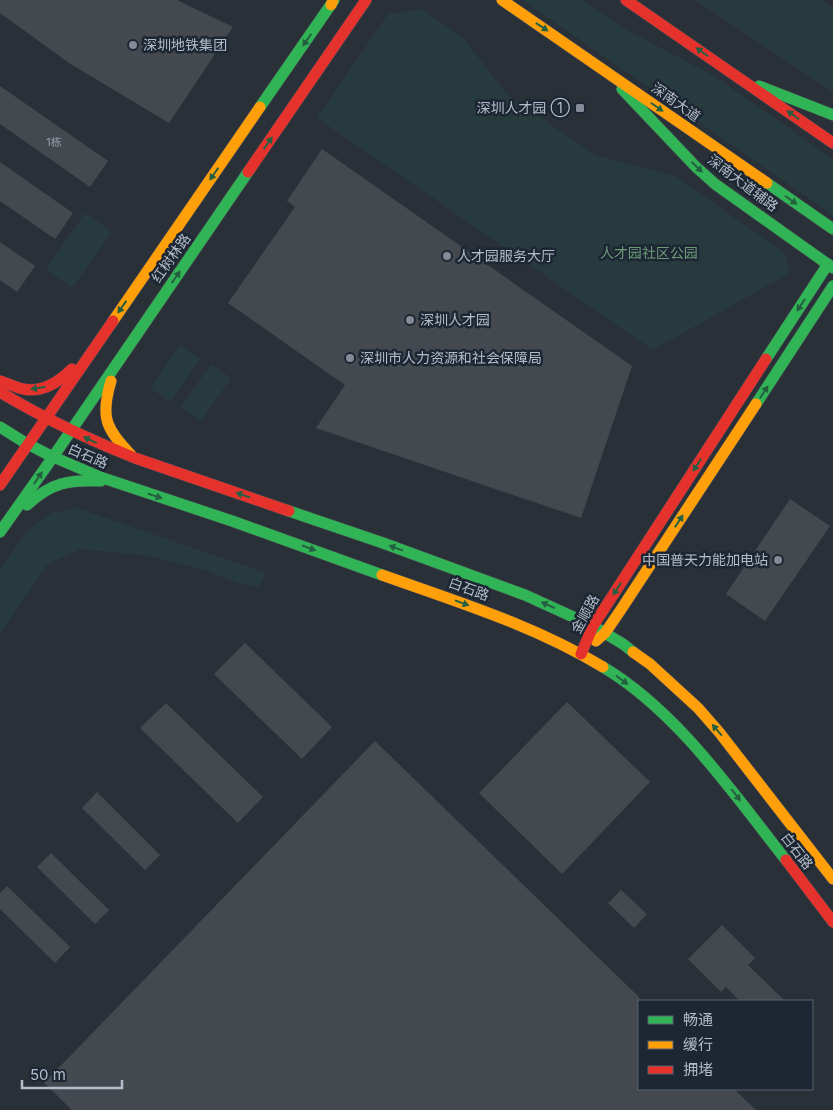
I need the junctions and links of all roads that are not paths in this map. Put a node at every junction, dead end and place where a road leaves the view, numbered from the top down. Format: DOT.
graph roads {
  1 [pos="366,0"];
  2 [pos="502,0"];
  3 [pos="626,0"];
  4 [pos="333,2"];
  5 [pos="603,69"];
  6 [pos="742,80"];
  7 [pos="833,115"];
  8 [pos="833,143"];
  9 [pos="833,229"];
  10 [pos="830,266"];
  11 [pos="833,286"];
  12 [pos="91,352"];
  13 [pos="119,360"];
  14 [pos="0,381"];
  15 [pos="0,392"];
  16 [pos="46,419"];
  17 [pos="0,427"];
  18 [pos="71,431"];
  19 [pos="28,445"];
  20 [pos="53,457"];
  21 [pos="135,458"];
  22 [pos="109,481"];
  23 [pos="0,485"];
  24 [pos="0,532"];
  25 [pos="592,626"];
  26 [pos="605,633"];
  27 [pos="581,654"];
  28 [pos="833,879"];
  29 [pos="833,922"];
  13 -- 1 [label="main road, 红树林路, one-way"];
  2 -- 5 [label="main road, 深南大道, one-way"];
  6 -- 3 [label="main road, one-way"];
  4 -- 12 [label="main road, 红树林路, one-way"];
  5 -- 9 [label="main road, 深南大道, one-way"];
  5 -- 10 [label="main road, 深南大道辅路, one-way"];
  6 -- 7 [label="main road"];
  8 -- 6 [label="main road, one-way"];
  10 -- 25 [label="main road, 金顺路, one-way"];
  26 -- 11 [label="main road, 金顺路, one-way"];
  12 -- 14 [label="main road, one-way"];
  12 -- 16 [label="main road, 红树林路"];
  13 -- 18 [label="main road, 红树林路"];
  13 -- 21 [label="main road"];
  15 -- 16 [label="main road, 白石路"];
  16 -- 18 [label="main road, 白石路"];
  16 -- 19 [label="main road, 红树林路"];
  17 -- 19 [label="main road, 白石路"];
  18 -- 20 [label="main road, 红树林路"];
  21 -- 18 [label="main road, 白石路, one-way"];
  19 -- 20 [label="main road, 白石路"];
  19 -- 23 [label="main road, 红树林路"];
  20 -- 22 [label="main road, 白石路"];
  24 -- 20 [label="main road, 红树林路, one-way"];
  25 -- 21 [label="main road, 白石路, one-way"];
  22 -- 24 [label="main road"];
  22 -- 27 [label="main road, 白石路, one-way"];
  25 -- 26 [label="main road, 白石路"];
  25 -- 27 [label="main road, 金顺路"];
  26 -- 27 [label="main road, 金顺路"];
  28 -- 26 [label="main road, 白石路, one-way"];
  27 -- 29 [label="main road, 白石路, one-way"];
}
